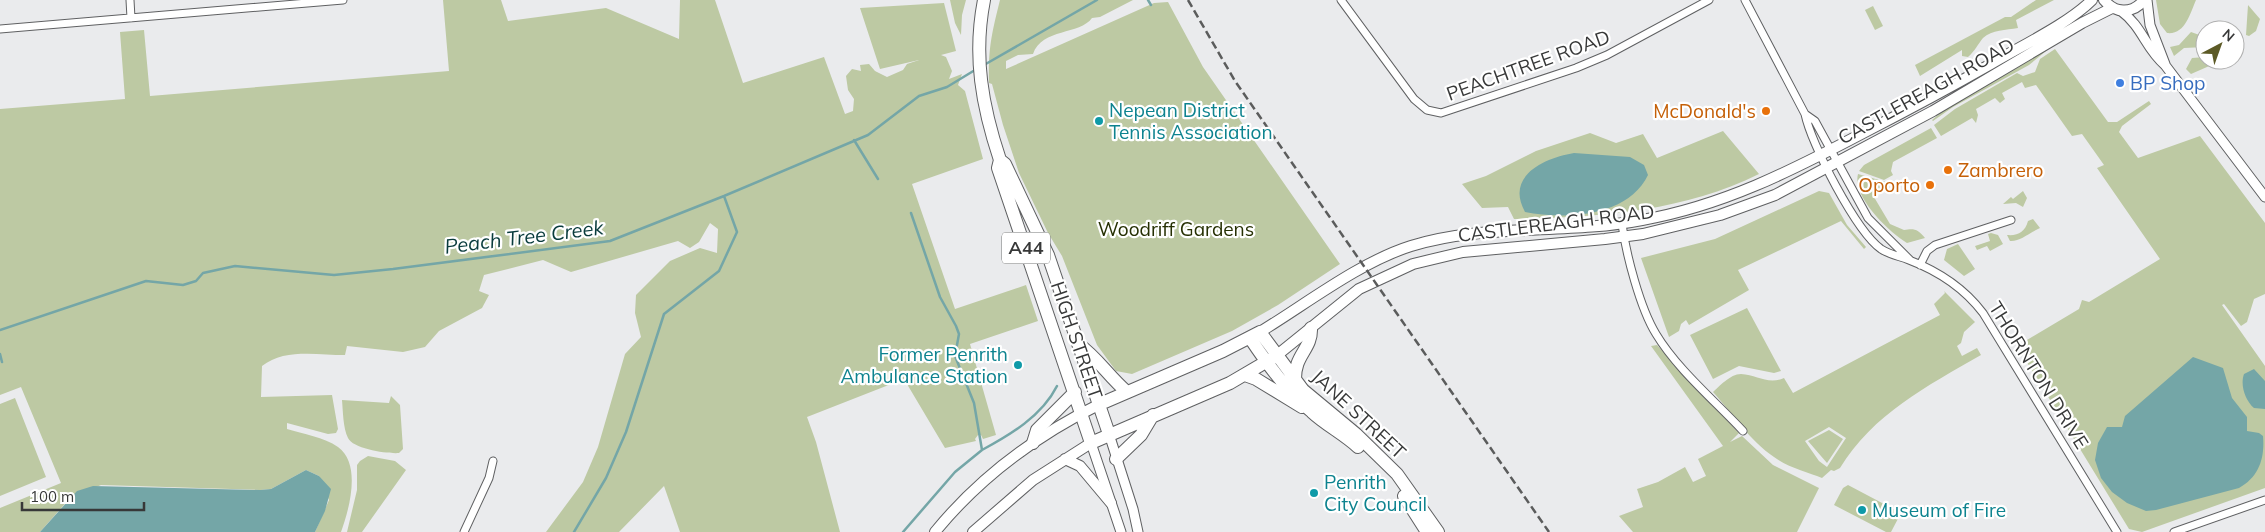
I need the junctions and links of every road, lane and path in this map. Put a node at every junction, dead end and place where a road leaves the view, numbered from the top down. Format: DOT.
graph roads {
  1 [pos="130,0"];
  2 [pos="343,0"];
  3 [pos="984,0"];
  4 [pos="1341,0"];
  5 [pos="1709,0"];
  6 [pos="1745,0"];
  7 [pos="2092,0"];
  8 [pos="2104,0"];
  9 [pos="2145,0"];
  10 [pos="2116,9"];
  11 [pos="131,18"];
  12 [pos="0,29"];
  13 [pos="2165,65"];
  14 [pos="1826,152"];
  15 [pos="1000,160"];
  16 [pos="1838,162"];
  17 [pos="1827,168"];
  18 [pos="2265,197"];
  19 [pos="2011,220"];
  20 [pos="1622,224"];
  21 [pos="1624,237"];
  22 [pos="1910,260"];
  23 [pos="1920,265"];
  24 [pos="1311,328"];
  25 [pos="1251,337"];
  26 [pos="1078,344"];
  27 [pos="1271,359"];
  28 [pos="1245,375"];
  29 [pos="1295,381"];
  30 [pos="1074,392"];
  31 [pos="1127,392"];
  32 [pos="1100,404"];
  33 [pos="1082,413"];
  34 [pos="1313,413"];
  35 [pos="1153,415"];
  36 [pos="1743,431"];
  37 [pos="1108,434"];
  38 [pos="1033,443"];
  39 [pos="1091,443"];
  40 [pos="1065,459"];
  41 [pos="1116,459"];
  42 [pos="493,461"];
  43 [pos="2265,500"];
  44 [pos="1111,503"];
  45 [pos="464,532"];
  46 [pos="935,532"];
  47 [pos="973,532"];
  48 [pos="1121,532"];
  49 [pos="1138,532"];
  50 [pos="1427,532"];
  51 [pos="1438,532"];
  52 [pos="2117,532"];
  53 [pos="2174,532"];
  1 -- 11 [label="street"];
  2 -- 11 [label="street"];
  3 -- 15 [label="highway, HIGH STREET / A44"];
  4 -- 5 [label="street, PEACHTREE ROAD"];
  6 -- 14 [label="street"];
  7 -- 14 [label="main road, CASTLEREAGH ROAD"];
  8 -- 10 [label="main road"];
  9 -- 10 [label="main road, CASTLEREAGH ROAD"];
  9 -- 13 [label="street"];
  10 -- 13 [label="street"];
  10 -- 16 [label="main road, CASTLEREAGH ROAD"];
  11 -- 12 [label="street"];
  13 -- 18 [label="street"];
  14 -- 16 [label="street"];
  14 -- 17 [label="street"];
  14 -- 20 [label="main road, CASTLEREAGH ROAD"];
  15 -- 26 [label="highway, HIGH STREET / A44"];
  15 -- 30 [label="highway, HIGH STREET / A44"];
  16 -- 17 [label="main road, CASTLEREAGH ROAD"];
  16 -- 22 [label="street, THORNTON DRIVE"];
  17 -- 21 [label="main road, CASTLEREAGH ROAD"];
  17 -- 22 [label="street, THORNTON DRIVE"];
  19 -- 23 [label="street"];
  20 -- 21 [label="street"];
  20 -- 25 [label="main road, CASTLEREAGH ROAD"];
  21 -- 24 [label="main road, CASTLEREAGH ROAD"];
  21 -- 36 [label="street"];
  22 -- 23 [label="street, THORNTON DRIVE"];
  23 -- 52 [label="street, THORNTON DRIVE"];
  24 -- 27 [label="main road, CASTLEREAGH ROAD"];
  24 -- 29 [label="highway"];
  25 -- 27 [label="highway, JANE STREET"];
  25 -- 31 [label="highway, CASTLEREAGH ROAD"];
  26 -- 31 [label="highway, HIGH STREET / A44"];
  26 -- 32 [label="highway, HIGH STREET / A44"];
  27 -- 28 [label="highway, CASTLEREAGH ROAD"];
  27 -- 29 [label="highway, JANE STREET"];
  27 -- 34 [label="highway, JANE STREET"];
  28 -- 34 [label="highway"];
  28 -- 35 [label="highway, CASTLEREAGH ROAD"];
  29 -- 51 [label="highway, JANE STREET"];
  30 -- 33 [label="highway, HIGH STREET / A44"];
  30 -- 38 [label="highway"];
  31 -- 32 [label="highway, CASTLEREAGH ROAD"];
  32 -- 33 [label="main road"];
  32 -- 37 [label="highway, HIGH STREET"];
  33 -- 38 [label="main road"];
  33 -- 39 [label="highway, HIGH STREET / A44"];
  34 -- 50 [label="highway, JANE STREET"];
  35 -- 37 [label="highway, CASTLEREAGH ROAD"];
  35 -- 41 [label="highway"];
  37 -- 39 [label="highway, CASTLEREAGH ROAD"];
  37 -- 41 [label="street, HIGH STREET"];
  38 -- 46 [label="main road"];
  39 -- 40 [label="main road"];
  39 -- 44 [label="street, HIGH STREET"];
  40 -- 44 [label="main road"];
  40 -- 47 [label="main road"];
  41 -- 49 [label="street, HIGH STREET"];
  42 -- 45 [label="street"];
  43 -- 53 [label="street"];
  44 -- 48 [label="street, HIGH STREET"];
}
